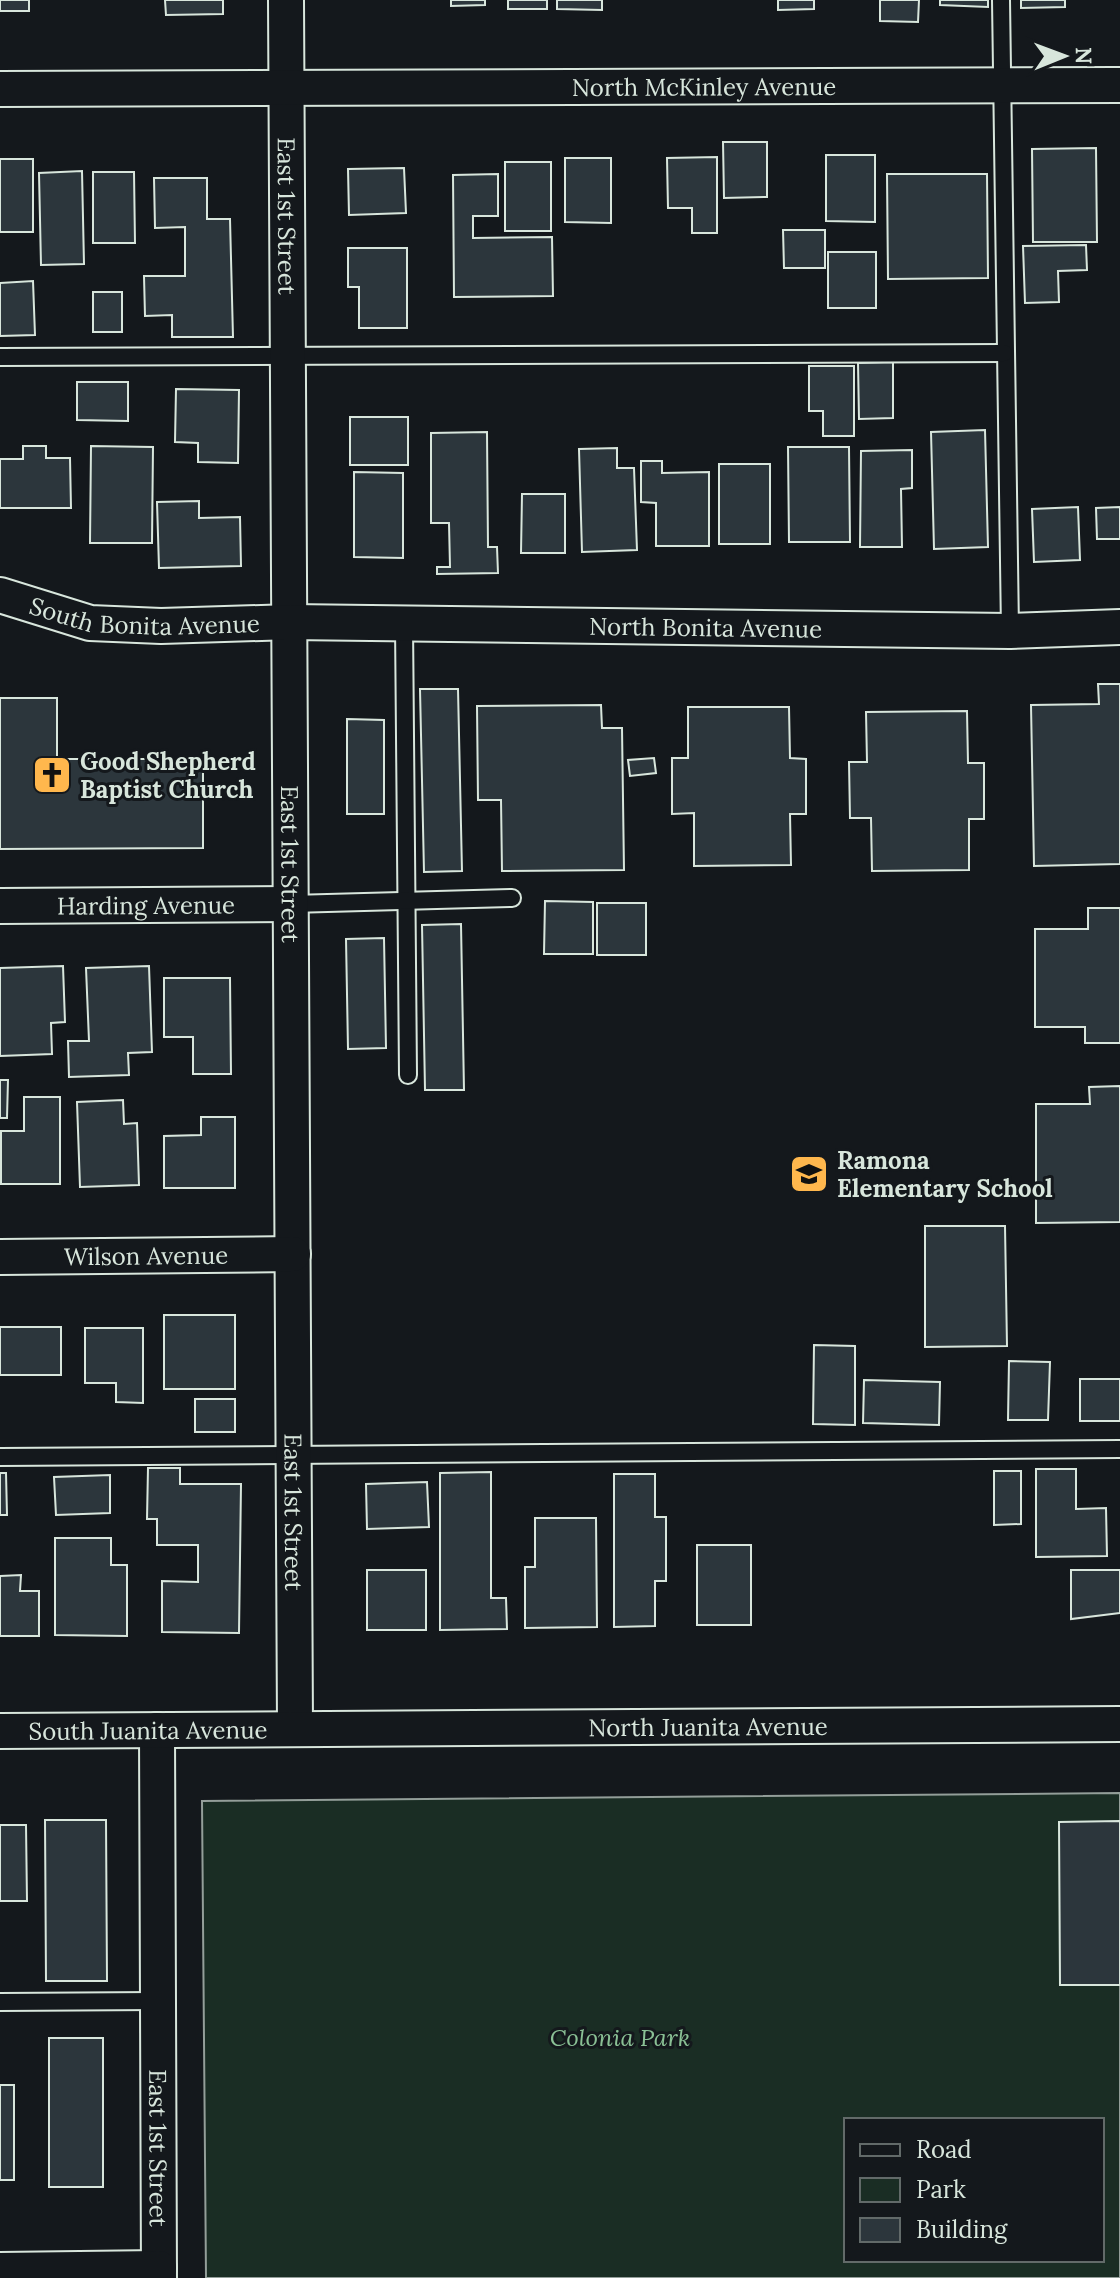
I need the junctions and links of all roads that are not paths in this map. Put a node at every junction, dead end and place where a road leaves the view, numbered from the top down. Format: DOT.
graph roads {
  1 [pos="286,0"];
  2 [pos="1001,0"];
  3 [pos="286,85"];
  4 [pos="1120,85"];
  5 [pos="1002,86"];
  6 [pos="0,89"];
  7 [pos="1004,353"];
  8 [pos="289,355"];
  9 [pos="0,357"];
  10 [pos="0,595"];
  11 [pos="291,622"];
  12 [pos="404,623"];
  13 [pos="1120,627"];
  14 [pos="1010,631"];
  15 [pos="512,898"];
  16 [pos="406,901"];
  17 [pos="291,904"];
  18 [pos="0,906"];
  19 [pos="408,1075"];
  20 [pos="293,1254"];
  21 [pos="0,1257"];
  22 [pos="1120,1449"];
  23 [pos="296,1455"];
  24 [pos="0,1457"];
  25 [pos="1120,1724"];
  26 [pos="295,1726"];
  27 [pos="157,1730"];
  28 [pos="0,1731"];
  29 [pos="156,2001"];
  30 [pos="0,2002"];
  31 [pos="0,2270"];
  32 [pos="159,2273"];
  1 -- 3 [label="street, East 1st Street"];
  2 -- 5 [label="lane"];
  3 -- 5 [label="street, North McKinley Avenue"];
  3 -- 6 [label="street, North McKinley Avenue"];
  3 -- 8 [label="street, East 1st Street"];
  4 -- 5 [label="street, North McKinley Avenue"];
  5 -- 7 [label="lane"];
  7 -- 8 [label="lane"];
  7 -- 14 [label="lane"];
  8 -- 9 [label="lane"];
  8 -- 11 [label="street, East 1st Street"];
  10 -- 11 [label="street, South Bonita Avenue"];
  11 -- 12 [label="street, North Bonita Avenue"];
  11 -- 17 [label="street, East 1st Street"];
  12 -- 14 [label="street, North Bonita Avenue"];
  12 -- 16 [label="lane"];
  13 -- 14 [label="street, North Bonita Avenue"];
  15 -- 16 [label="lane"];
  16 -- 17 [label="lane"];
  16 -- 19 [label="lane"];
  17 -- 18 [label="street, Harding Avenue"];
  17 -- 20 [label="street, East 1st Street"];
  20 -- 21 [label="street, Wilson Avenue"];
  20 -- 23 [label="street, East 1st Street"];
  22 -- 23 [label="lane"];
  23 -- 24 [label="lane"];
  23 -- 26 [label="street, East 1st Street"];
  25 -- 26 [label="street, North Juanita Avenue"];
  26 -- 27 [label="street, South Juanita Avenue"];
  27 -- 28 [label="street, South Juanita Avenue"];
  27 -- 29 [label="street, East 1st Street"];
  29 -- 30 [label="lane"];
  29 -- 32 [label="street, East 1st Street"];
  31 -- 32 [label="street"];
}
